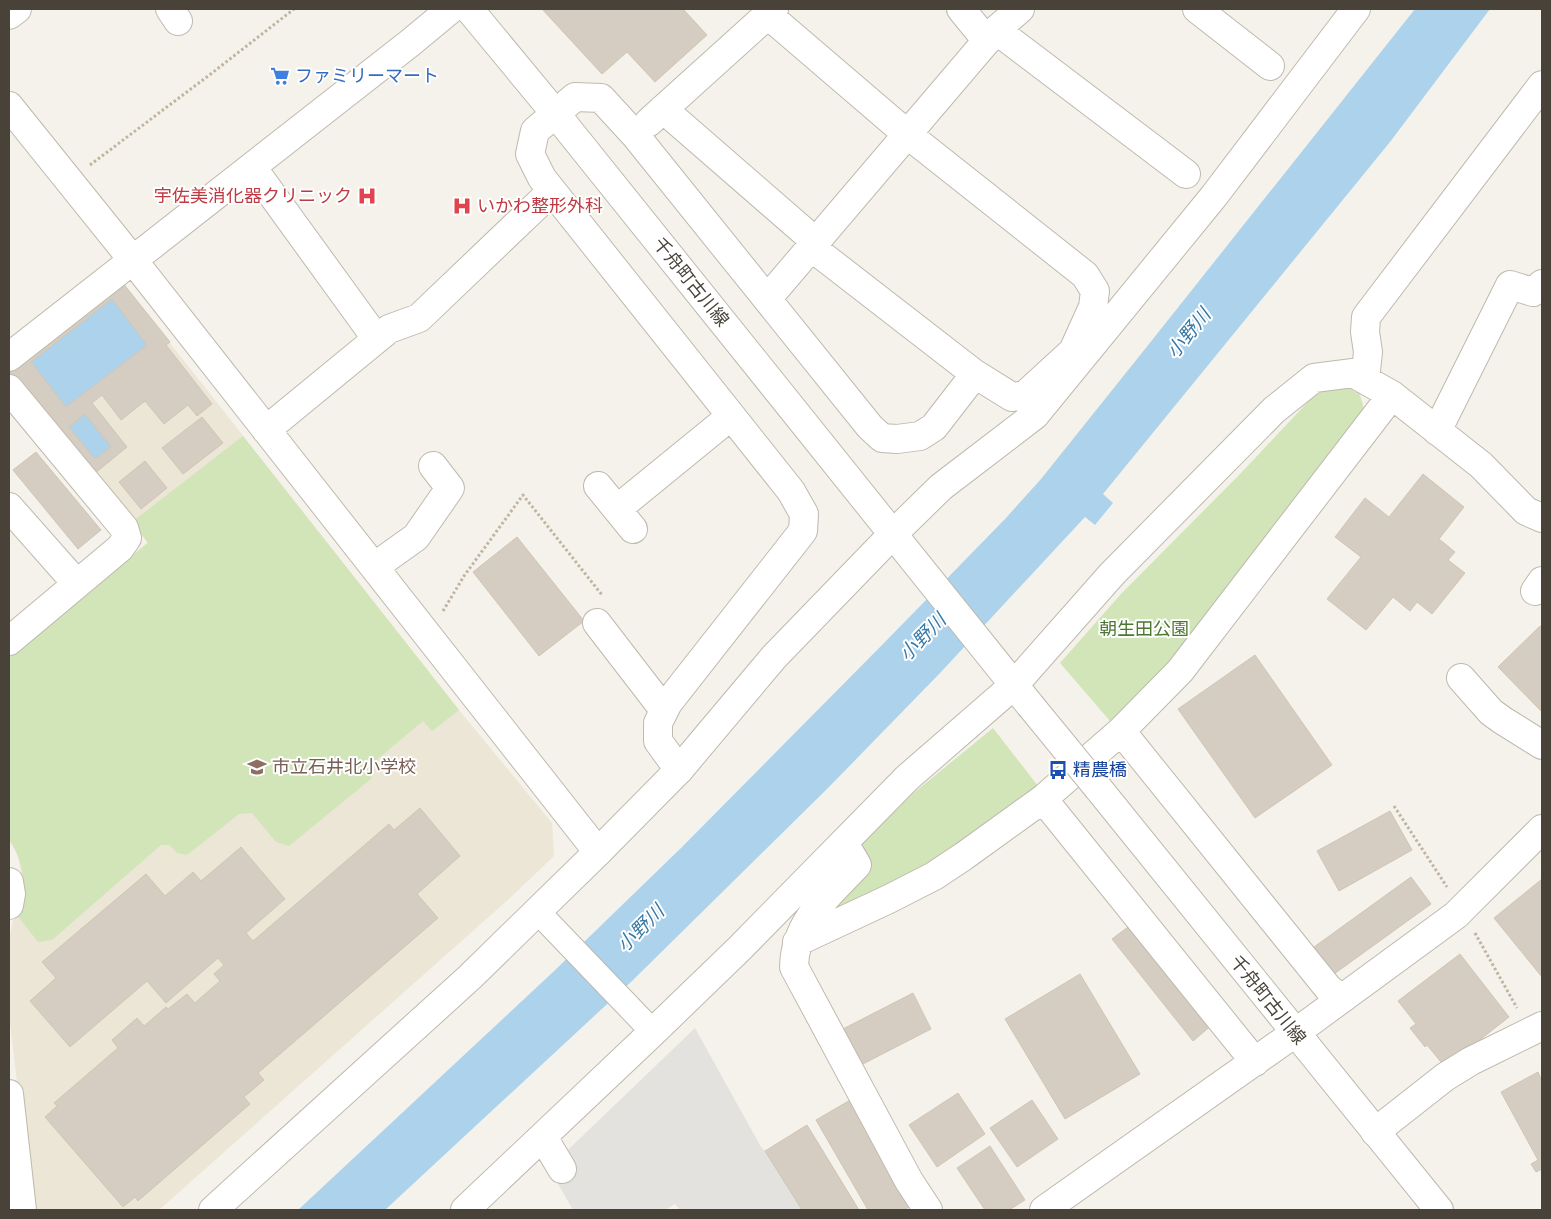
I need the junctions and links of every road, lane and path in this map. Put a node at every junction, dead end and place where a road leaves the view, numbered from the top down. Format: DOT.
graph roads {
  1 [pos="17,9"];
  2 [pos="294,9"];
  3 [pos="451,9"];
  4 [pos="469,9"];
  5 [pos="962,9"];
  6 [pos="1020,9"];
  7 [pos="1197,9"];
  8 [pos="771,12"];
  9 [pos="9,14"];
  10 [pos="1347,15"];
  11 [pos="992,35"];
  12 [pos="1270,66"];
  13 [pos="1542,85"];
  14 [pos="9,106"];
  15 [pos="663,109"];
  16 [pos="555,113"];
  17 [pos="907,134"];
  18 [pos="635,135"];
  19 [pos="88,166"];
  20 [pos="252,167"];
  21 [pos="1186,174"];
  22 [pos="552,191"];
  23 [pos="813,245"];
  24 [pos="132,259"];
  25 [pos="1542,284"];
  26 [pos="767,299"];
  27 [pos="376,338"];
  28 [pos="1077,354"];
  29 [pos="9,357"];
  30 [pos="975,374"];
  31 [pos="1365,380"];
  32 [pos="9,390"];
  33 [pos="1392,395"];
  34 [pos="731,416"];
  35 [pos="266,430"];
  36 [pos="1438,430"];
  37 [pos="432,466"];
  38 [pos="598,486"];
  39 [pos="9,507"];
  40 [pos="1542,518"];
  41 [pos="893,534"];
  42 [pos="374,567"];
  43 [pos="77,584"];
  44 [pos="601,612"];
  45 [pos="428,636"];
  46 [pos="9,641"];
  47 [pos="1462,678"];
  48 [pos="1015,686"];
  49 [pos="664,710"];
  50 [pos="1121,731"];
  51 [pos="1542,745"];
  52 [pos="679,770"];
  53 [pos="1043,799"];
  54 [pos="1542,829"];
  55 [pos="844,843"];
  56 [pos="598,852"];
  57 [pos="9,882"];
  58 [pos="9,904"];
  59 [pos="546,920"];
  60 [pos="797,942"];
  61 [pos="1341,1000"];
  62 [pos="1542,1026"];
  63 [pos="648,1027"];
  64 [pos="1295,1033"];
  65 [pos="1255,1062"];
  66 [pos="9,1094"];
  67 [pos="1375,1132"];
  68 [pos="543,1137"];
  69 [pos="562,1169"];
  70 [pos="13,1173"];
  71 [pos="471,1208"];
  72 [pos="22,1210"];
  73 [pos="214,1210"];
  74 [pos="928,1210"];
  75 [pos="1044,1210"];
  76 [pos="1439,1210"];
  1 -- 9 [label="street"];
  2 -- 19 [label="path"];
  3 -- 20 [label="street"];
  4 -- 16 [label="street, 千舟町古川線"];
  5 -- 11 [label="street"];
  6 -- 11 [label="street"];
  7 -- 12 [label="street"];
  8 -- 15 [label="street"];
  8 -- 17 [label="street"];
  10 -- 28 [label="street"];
  11 -- 17 [label="street"];
  11 -- 21 [label="street"];
  13 -- 31 [label="street"];
  14 -- 24 [label="street"];
  15 -- 18 [label="street"];
  15 -- 23 [label="street"];
  16 -- 18 [label="street"];
  16 -- 22 [label="street"];
  16 -- 41 [label="street, 千舟町古川線"];
  17 -- 23 [label="street"];
  17 -- 28 [label="street"];
  18 -- 26 [label="street"];
  20 -- 24 [label="street"];
  20 -- 27 [label="street"];
  22 -- 27 [label="street"];
  22 -- 34 [label="street"];
  23 -- 26 [label="street"];
  23 -- 30 [label="street"];
  24 -- 29 [label="street"];
  24 -- 35 [label="street"];
  25 -- 36 [label="street"];
  26 -- 30 [label="street"];
  27 -- 35 [label="street"];
  28 -- 30 [label="street"];
  28 -- 41 [label="street"];
  31 -- 33 [label="street"];
  31 -- 48 [label="street"];
  32 -- 43 [label="street"];
  33 -- 36 [label="street"];
  33 -- 50 [label="street"];
  34 -- 38 [label="street"];
  34 -- 49 [label="street"];
  35 -- 42 [label="street"];
  36 -- 40 [label="street"];
  37 -- 42 [label="street"];
  39 -- 43 [label="street"];
  41 -- 48 [label="street, 千舟町古川線"];
  41 -- 52 [label="street"];
  42 -- 45 [label="street"];
  43 -- 46 [label="street"];
  44 -- 45 [label="path"];
  44 -- 49 [label="street"];
  45 -- 56 [label="street"];
  47 -- 51 [label="street"];
  48 -- 55 [label="street"];
  48 -- 64 [label="street, 千舟町古川線, bridge"];
  49 -- 52 [label="street"];
  50 -- 53 [label="street"];
  50 -- 61 [label="street"];
  52 -- 56 [label="street"];
  53 -- 60 [label="street"];
  53 -- 65 [label="street"];
  54 -- 61 [label="street"];
  55 -- 60 [label="street"];
  55 -- 63 [label="street"];
  56 -- 59 [label="street"];
  57 -- 58 [label="street"];
  59 -- 63 [label="street"];
  59 -- 73 [label="street"];
  60 -- 74 [label="street"];
  61 -- 64 [label="street"];
  62 -- 67 [label="street"];
  63 -- 68 [label="street"];
  64 -- 65 [label="street"];
  64 -- 67 [label="street, 千舟町古川線"];
  65 -- 75 [label="street"];
  66 -- 70 [label="street"];
  67 -- 76 [label="street, 千舟町古川線"];
  68 -- 69 [label="street"];
  68 -- 71 [label="street"];
  70 -- 72 [label="street"];
}
